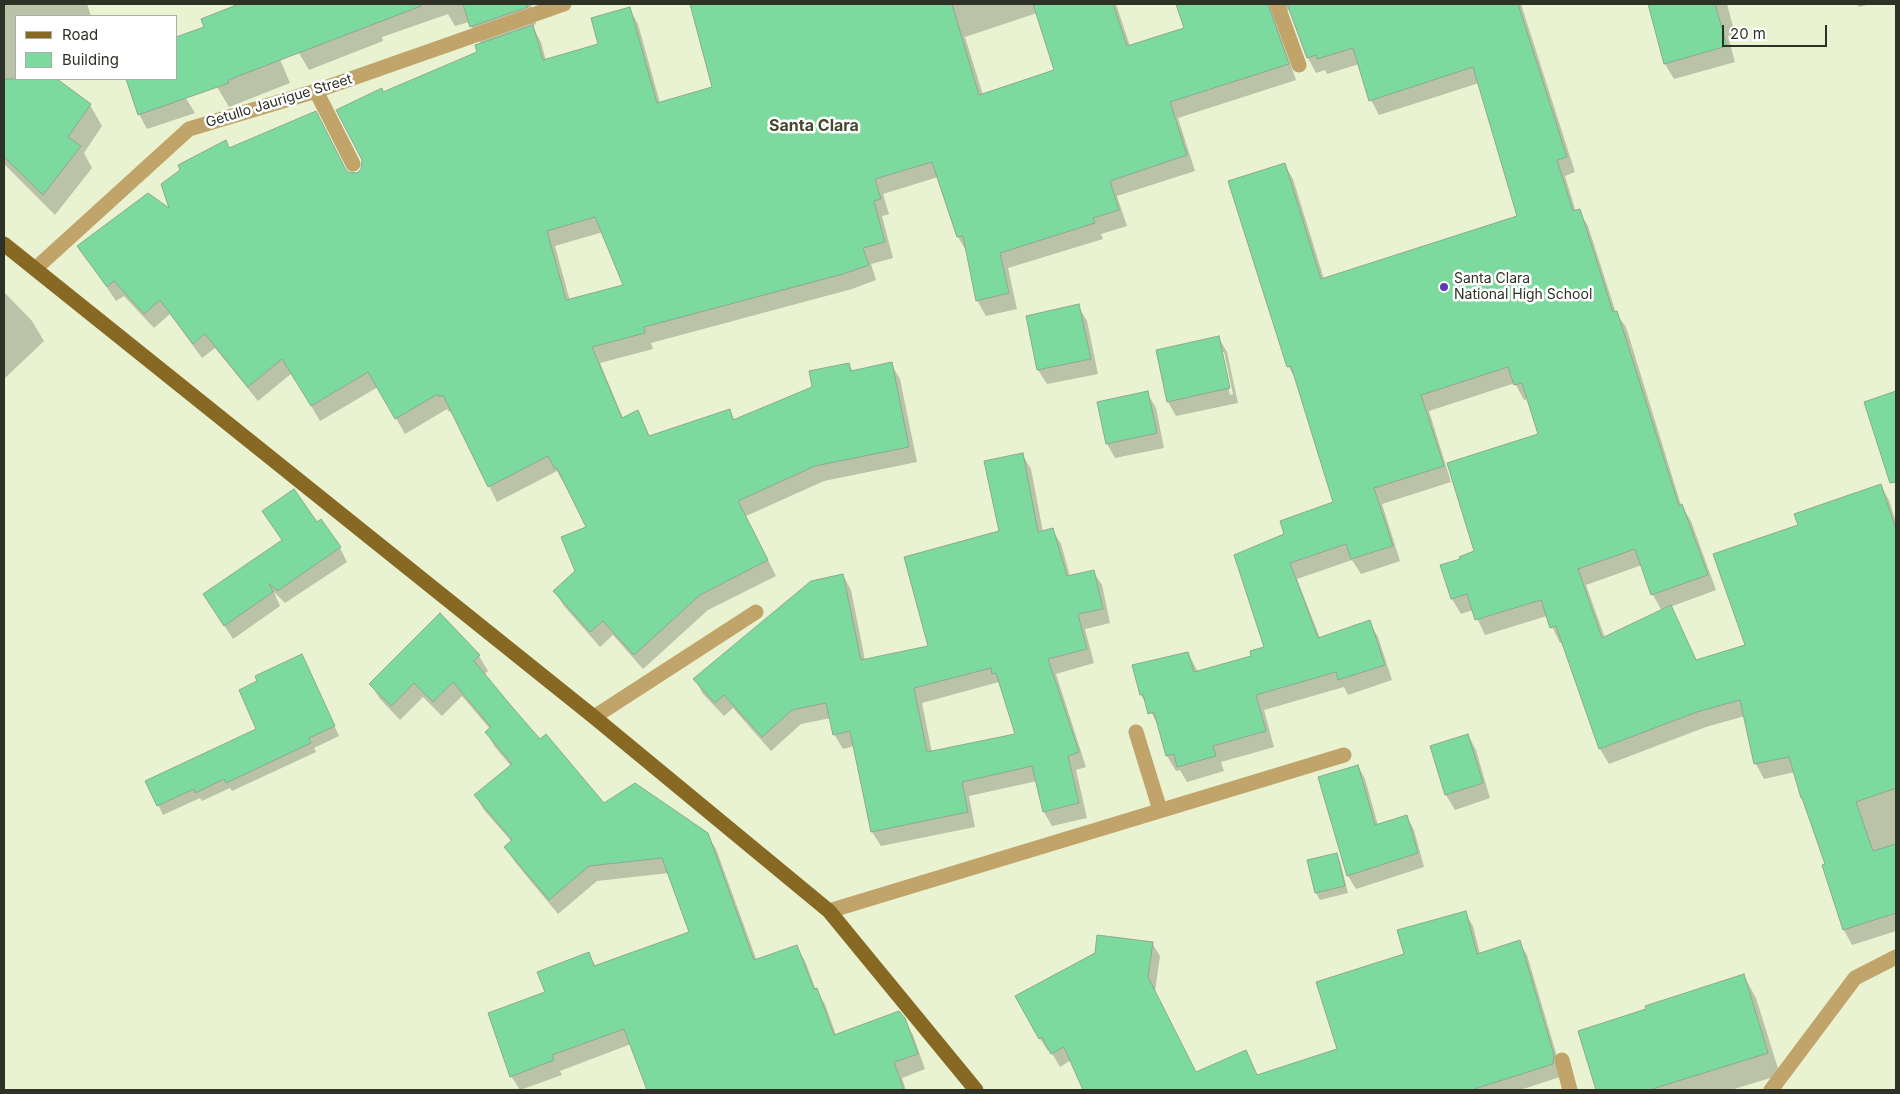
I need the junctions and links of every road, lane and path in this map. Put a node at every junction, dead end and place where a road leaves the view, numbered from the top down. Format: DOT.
graph roads {
  1 [pos="564,4"];
  2 [pos="1277,4"];
  3 [pos="1299,65"];
  4 [pos="316,91"];
  5 [pos="353,164"];
  6 [pos="4,244"];
  7 [pos="35,270"];
  8 [pos="756,612"];
  9 [pos="594,717"];
  10 [pos="1136,732"];
  11 [pos="1344,755"];
  12 [pos="1160,810"];
  13 [pos="830,910"];
  14 [pos="1896,957"];
  15 [pos="1562,1060"];
  16 [pos="976,1090"];
  17 [pos="1570,1090"];
  18 [pos="1771,1090"];
  1 -- 4 [label="street, Getullo Jaurigue Street"];
  2 -- 3 [label="street"];
  4 -- 5 [label="street"];
  4 -- 7 [label="street, Getullo Jaurigue Street"];
  6 -- 7 [label="main road"];
  7 -- 9 [label="main road"];
  8 -- 9 [label="street"];
  9 -- 13 [label="main road"];
  10 -- 12 [label="street"];
  11 -- 12 [label="street"];
  12 -- 13 [label="street"];
  13 -- 16 [label="main road"];
  14 -- 18 [label="street"];
  15 -- 17 [label="street"];
}
